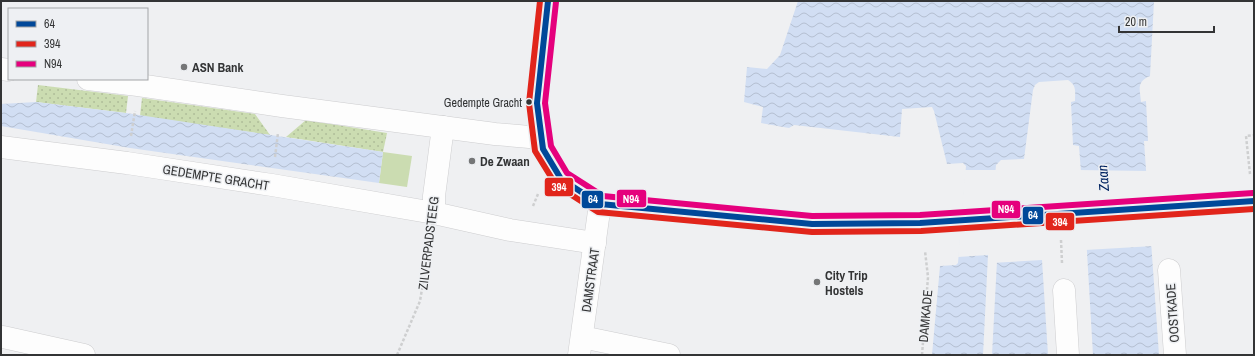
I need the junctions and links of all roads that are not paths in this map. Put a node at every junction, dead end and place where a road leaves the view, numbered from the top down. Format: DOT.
graph roads {
  1 [pos="548,1"];
  2 [pos="96,80"];
  3 [pos="443,127"];
  4 [pos="541,138"];
  5 [pos="1,147"];
  6 [pos="1253,201"];
  7 [pos="600,204"];
  8 [pos="434,205"];
  9 [pos="595,243"];
  10 [pos="1169,270"];
  11 [pos="1064,290"];
  12 [pos="3,336"];
  13 [pos="581,346"];
  14 [pos="84,355"];
  15 [pos="669,355"];
  16 [pos="1068,355"];
  17 [pos="1175,355"];
  1 -- 4 [label="street"];
  2 -- 3 [label="street"];
  3 -- 4 [label="street"];
  3 -- 8 [label="street, ZILVERPADSTEEG"];
  4 -- 7 [label="street"];
  5 -- 8 [label="street, GEDEMPTE GRACHT"];
  6 -- 7 [label="street"];
  7 -- 9 [label="street, DAMSTRAAT"];
  8 -- 9 [label="street, GEDEMPTE GRACHT"];
  9 -- 13 [label="street, DAMSTRAAT"];
  10 -- 17 [label="street, OOSTKADE"];
  11 -- 16 [label="street"];
  12 -- 14 [label="street"];
  13 -- 15 [label="street"];
}
